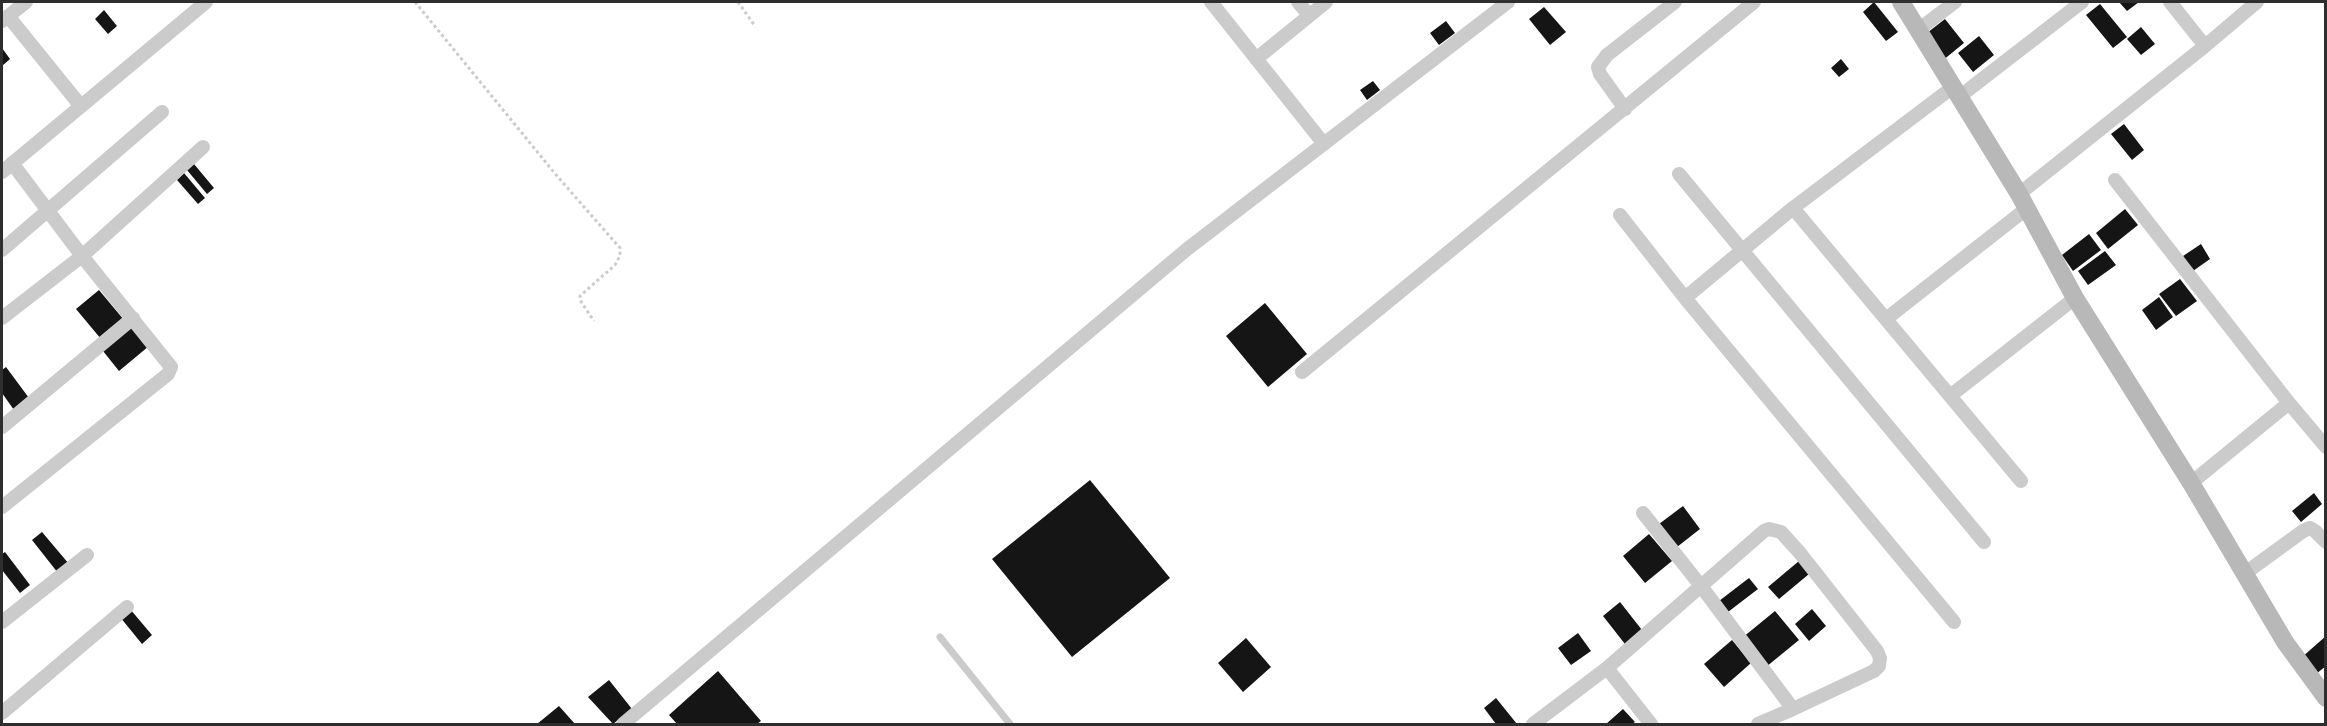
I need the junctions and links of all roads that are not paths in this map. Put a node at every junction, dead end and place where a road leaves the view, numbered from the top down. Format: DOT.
graph roads {
  1 [pos="26,2"];
  2 [pos="206,2"];
  3 [pos="1211,2"];
  4 [pos="1298,2"];
  5 [pos="1326,2"];
  6 [pos="1508,2"];
  7 [pos="1675,2"];
  8 [pos="1754,2"];
  9 [pos="1901,2"];
  10 [pos="1955,2"];
  11 [pos="2082,2"];
  12 [pos="2170,2"];
  13 [pos="2257,2"];
  14 [pos="1310,15"];
  15 [pos="5,19"];
  16 [pos="1918,30"];
  17 [pos="2205,46"];
  18 [pos="1256,59"];
  19 [pos="1956,92"];
  20 [pos="80,105"];
  21 [pos="1624,109"];
  22 [pos="162,112"];
  23 [pos="1324,144"];
  24 [pos="203,147"];
  25 [pos="7,168"];
  26 [pos="1678,174"];
  27 [pos="2115,180"];
  28 [pos="2022,202"];
  29 [pos="1793,208"];
  30 [pos="47,210"];
  31 [pos="1620,215"];
  32 [pos="2,250"];
  33 [pos="1740,250"];
  34 [pos="82,256"];
  35 [pos="1685,298"];
  36 [pos="2075,298"];
  37 [pos="2,318"];
  38 [pos="133,318"];
  39 [pos="1886,319"];
  40 [pos="1302,372"];
  41 [pos="1950,396"];
  42 [pos="2289,404"];
  43 [pos="2,427"];
  44 [pos="2325,447"];
  45 [pos="2021,481"];
  46 [pos="2191,483"];
  47 [pos="2,507"];
  48 [pos="1643,513"];
  49 [pos="1984,542"];
  50 [pos="2325,542"];
  51 [pos="87,555"];
  52 [pos="2244,574"];
  53 [pos="1701,586"];
  54 [pos="127,607"];
  55 [pos="2,622"];
  56 [pos="1954,622"];
  57 [pos="940,637"];
  58 [pos="1607,668"];
  59 [pos="2325,698"];
  60 [pos="1792,709"];
  61 [pos="2,713"];
  62 [pos="623,724"];
  63 [pos="1010,724"];
  64 [pos="1533,724"];
  65 [pos="1651,724"];
  66 [pos="1758,724"];
  1 -- 15 [label="street"];
  2 -- 20 [label="street"];
  3 -- 18 [label="street"];
  4 -- 14 [label="street"];
  5 -- 14 [label="street"];
  6 -- 23 [label="street"];
  7 -- 21 [label="street"];
  8 -- 21 [label="street"];
  9 -- 16 [label="street"];
  10 -- 16 [label="street"];
  11 -- 19 [label="street"];
  12 -- 17 [label="street"];
  13 -- 17 [label="street"];
  14 -- 18 [label="street"];
  15 -- 20 [label="street"];
  16 -- 19 [label="street"];
  17 -- 28 [label="street"];
  18 -- 23 [label="street"];
  19 -- 28 [label="street"];
  19 -- 29 [label="street"];
  20 -- 25 [label="street"];
  21 -- 40 [label="street"];
  22 -- 30 [label="street"];
  23 -- 62 [label="street"];
  24 -- 34 [label="street"];
  25 -- 30 [label="street"];
  26 -- 33 [label="street"];
  27 -- 42 [label="street"];
  28 -- 36 [label="street"];
  28 -- 39 [label="street"];
  29 -- 33 [label="street"];
  29 -- 39 [label="street"];
  30 -- 32 [label="street"];
  30 -- 34 [label="street"];
  31 -- 35 [label="street"];
  33 -- 35 [label="street"];
  33 -- 49 [label="street"];
  34 -- 37 [label="street"];
  34 -- 38 [label="street"];
  35 -- 56 [label="street"];
  36 -- 41 [label="street"];
  36 -- 46 [label="street"];
  38 -- 43 [label="street"];
  38 -- 47 [label="street"];
  39 -- 41 [label="street"];
  41 -- 45 [label="street"];
  42 -- 44 [label="street"];
  42 -- 46 [label="street"];
  46 -- 52 [label="street"];
  48 -- 53 [label="street"];
  50 -- 52 [label="street"];
  51 -- 55 [label="street"];
  52 -- 59 [label="street"];
  53 -- 58 [label="street"];
  53 -- 60 [label="street"];
  53 -- 60 [label="street"];
  54 -- 61 [label="street"];
  57 -- 63 [label="lane"];
  58 -- 64 [label="street"];
  58 -- 65 [label="street"];
  60 -- 66 [label="street"];
}
